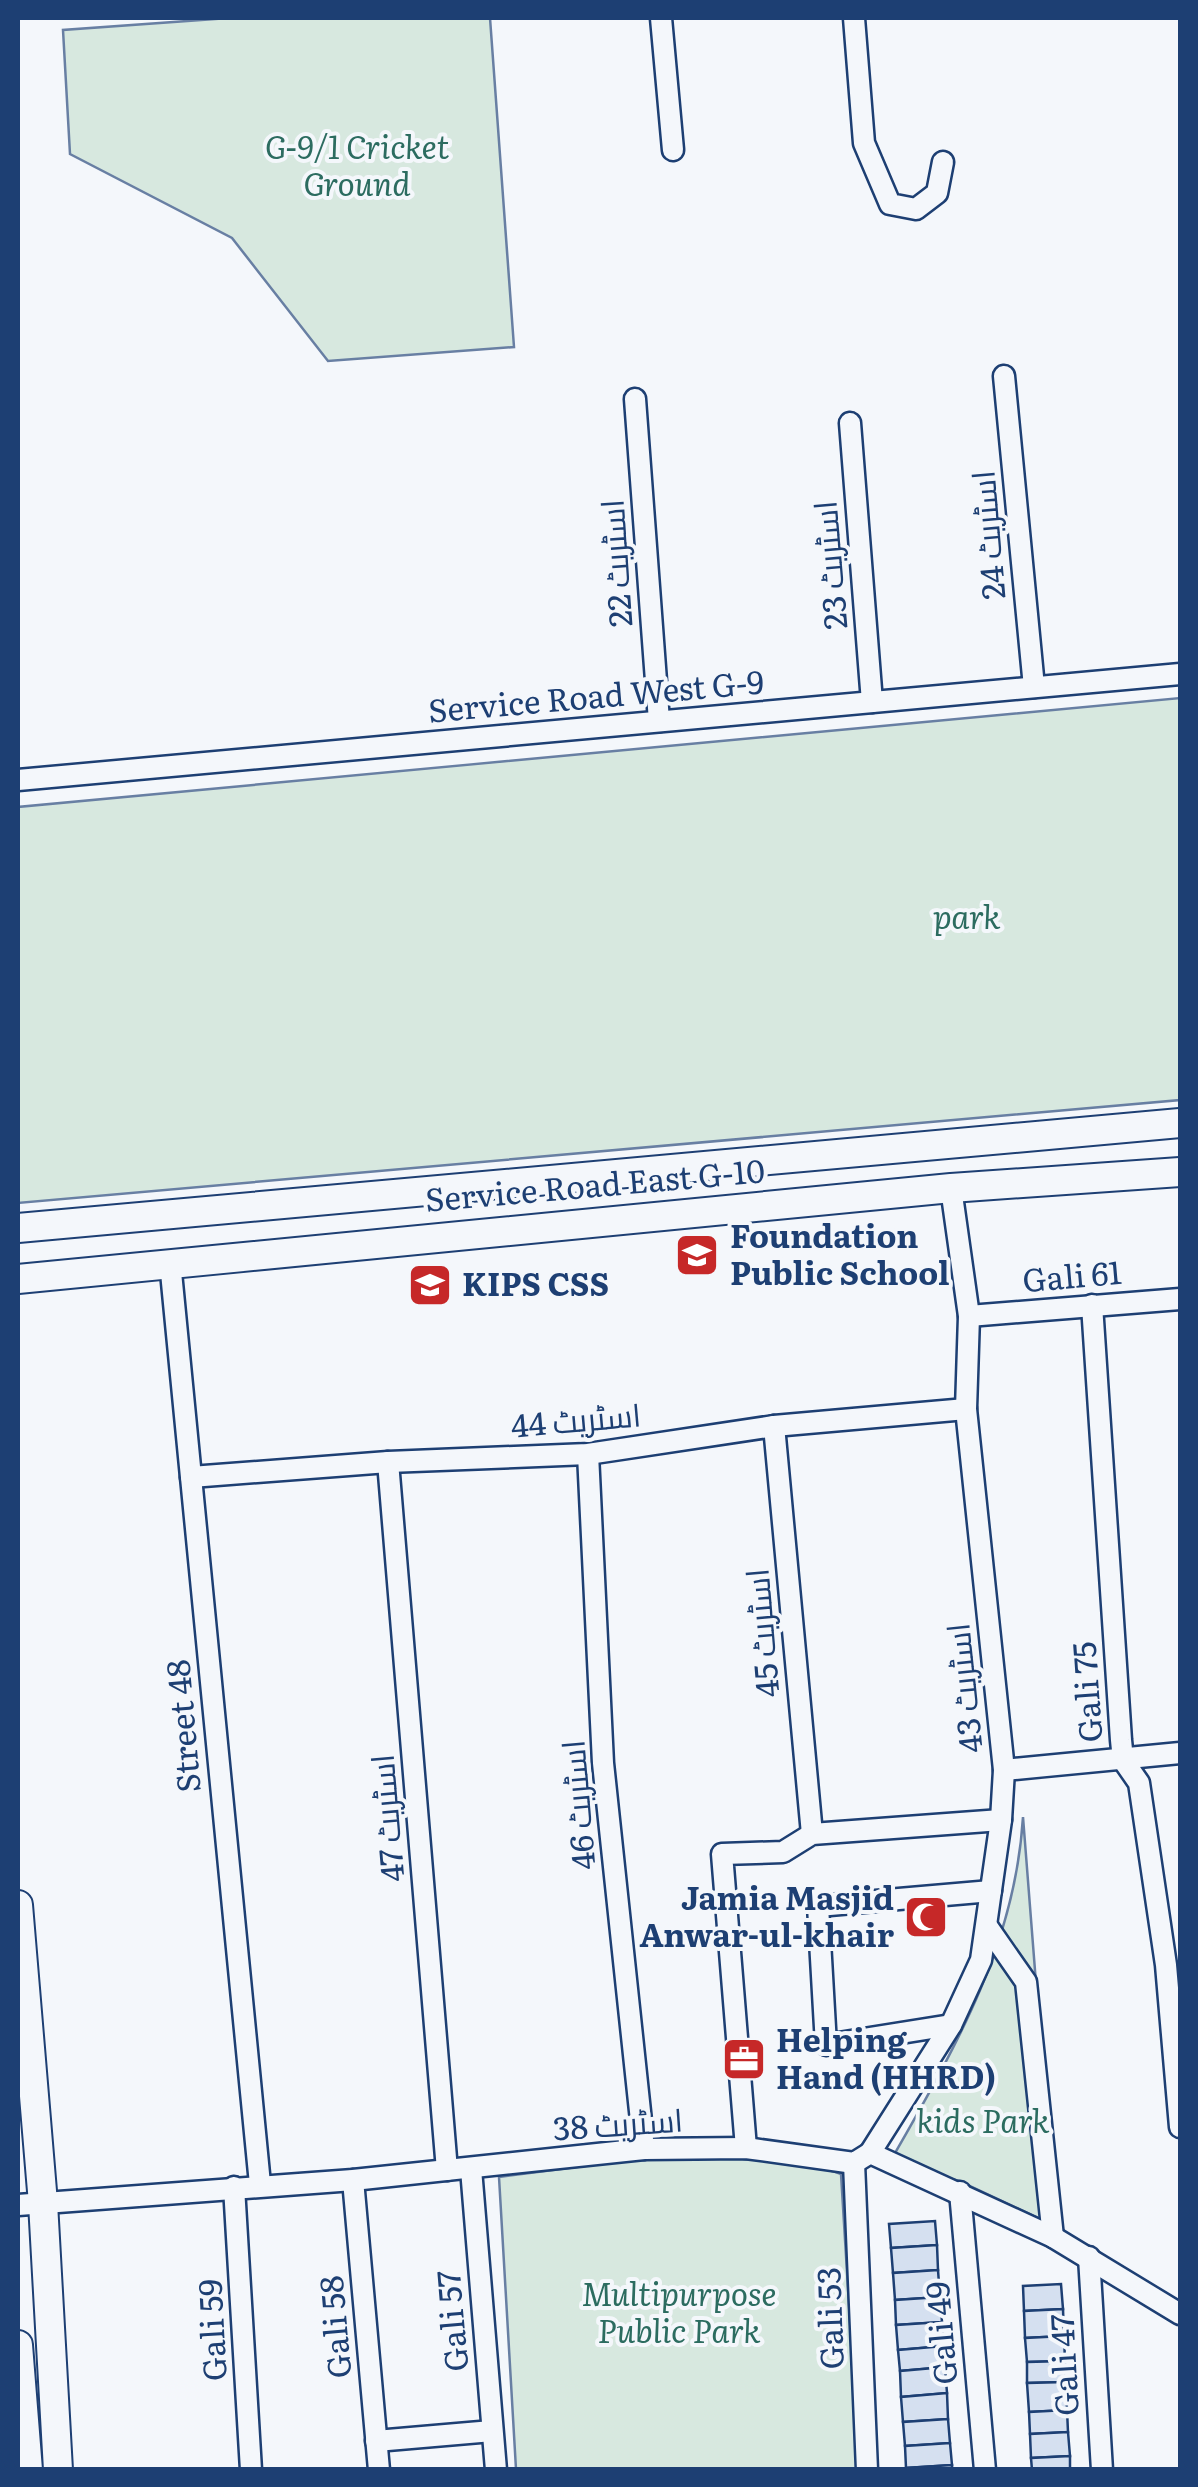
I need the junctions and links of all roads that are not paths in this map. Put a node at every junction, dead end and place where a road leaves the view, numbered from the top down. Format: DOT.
graph roads {
  1 [pos="661,18"];
  2 [pos="854,18"];
  3 [pos="673,150"];
  4 [pos="943,162"];
  5 [pos="1004,376"];
  6 [pos="635,399"];
  7 [pos="850,423"];
  8 [pos="1180,674"];
  9 [pos="1034,688"];
  10 [pos="872,702"];
  11 [pos="659,722"];
  12 [pos="18,780"];
  13 [pos="1180,1124"];
  14 [pos="1180,1172"];
  15 [pos="952,1188"];
  16 [pos="18,1228"];
  17 [pos="170,1262"];
  18 [pos="18,1279"];
  19 [pos="1180,1299"];
  20 [pos="1092,1306"];
  21 [pos="969,1316"];
  22 [pos="966,1409"];
  23 [pos="774,1426"];
  24 [pos="588,1454"];
  25 [pos="388,1462"];
  26 [pos="191,1477"];
  27 [pos="1180,1753"];
  28 [pos="1124,1760"];
  29 [pos="1004,1770"];
  30 [pos="1001,1820"];
  31 [pos="812,1834"];
  32 [pos="991,1891"];
  33 [pos="18,1905"];
  34 [pos="987,1926"];
  35 [pos="21,1992"];
  36 [pos="951,2025"];
  37 [pos="1180,2126"];
  38 [pos="746,2148"];
  39 [pos="644,2149"];
  40 [pos="862,2158"];
  41 [pos="471,2168"];
  42 [pos="447,2170"];
  43 [pos="353,2180"];
  44 [pos="260,2184"];
  45 [pos="234,2187"];
  46 [pos="960,2192"];
  47 [pos="30,2204"];
  48 [pos="1053,2237"];
  49 [pos="1089,2257"];
  50 [pos="1180,2314"];
  51 [pos="18,2345"];
  52 [pos="492,2431"];
  53 [pos="376,2440"];
  54 [pos="28,2470"];
  55 [pos="58,2470"];
  56 [pos="251,2470"];
  57 [pos="379,2470"];
  58 [pos="496,2470"];
  59 [pos="867,2470"];
  60 [pos="985,2470"];
  61 [pos="1102,2470"];
  1 -- 3 [label="street"];
  2 -- 4 [label="street"];
  5 -- 9 [label="street, اسٹریٹ 24"];
  6 -- 11 [label="street, اسٹریٹ 22"];
  7 -- 10 [label="street, اسٹریٹ 23"];
  8 -- 9 [label="street, Service Road West G-9"];
  9 -- 10 [label="street, Service Road West G-9"];
  10 -- 11 [label="street, Service Road West G-9"];
  11 -- 12 [label="street, Service Road West G-9"];
  13 -- 16 [label="main road, Service Road East G-10"];
  14 -- 15 [label="main road, Service Road East G-10"];
  15 -- 17 [label="main road, Service Road East G-10"];
  15 -- 21 [label="street, اسٹریٹ 43"];
  17 -- 18 [label="main road, Service Road East G-10"];
  17 -- 26 [label="street, Street 48"];
  19 -- 20 [label="street, Gali 61"];
  20 -- 21 [label="street, Gali 61"];
  20 -- 28 [label="street, Gali 75"];
  21 -- 22 [label="street, اسٹریٹ 43"];
  22 -- 23 [label="street, اسٹریٹ 44"];
  22 -- 29 [label="street, اسٹریٹ 43"];
  23 -- 24 [label="street, اسٹریٹ 44"];
  23 -- 31 [label="street, اسٹریٹ 45"];
  24 -- 25 [label="street, اسٹریٹ 44"];
  24 -- 39 [label="street, اسٹریٹ 46"];
  25 -- 26 [label="street, اسٹریٹ 44"];
  25 -- 42 [label="street, اسٹریٹ 47"];
  26 -- 44 [label="street, Street 48"];
  27 -- 28 [label="street"];
  28 -- 29 [label="street"];
  28 -- 37 [label="street, Gali 75"];
  29 -- 30 [label="street, اسٹریٹ 43"];
  30 -- 31 [label="street"];
  30 -- 32 [label="street, اسٹریٹ 43"];
  31 -- 38 [label="street"];
  32 -- 34 [label="street, اسٹریٹ 43"];
  32 -- 36 [label="street"];
  33 -- 35 [label="main road"];
  34 -- 36 [label="street, اسٹریٹ 43"];
  34 -- 48 [label="street"];
  35 -- 47 [label="main road"];
  36 -- 40 [label="street, اسٹریٹ 43"];
  38 -- 39 [label="street, اسٹریٹ 38"];
  38 -- 40 [label="street, اسٹریٹ 38"];
  39 -- 41 [label="street, اسٹریٹ 38"];
  40 -- 46 [label="street, اسٹریٹ 38"];
  40 -- 59 [label="street, Gali 53"];
  41 -- 42 [label="street, اسٹریٹ 38"];
  41 -- 52 [label="street, Gali 57"];
  42 -- 43 [label="street, اسٹریٹ 38"];
  43 -- 44 [label="street, اسٹریٹ 38"];
  43 -- 53 [label="street, Gali 58"];
  44 -- 45 [label="street, اسٹریٹ 38"];
  45 -- 47 [label="street, اسٹریٹ 38"];
  45 -- 56 [label="street, Gali 59"];
  46 -- 48 [label="street, اسٹریٹ 38"];
  46 -- 60 [label="street, Gali 49"];
  47 -- 55 [label="main road"];
  48 -- 49 [label="street, اسٹریٹ 38"];
  49 -- 50 [label="street, اسٹریٹ 38"];
  49 -- 61 [label="street, Gali 47"];
  51 -- 54 [label="main road"];
  52 -- 53 [label="street"];
  52 -- 58 [label="street, Gali 57"];
  53 -- 57 [label="street, Gali 58"];
}
